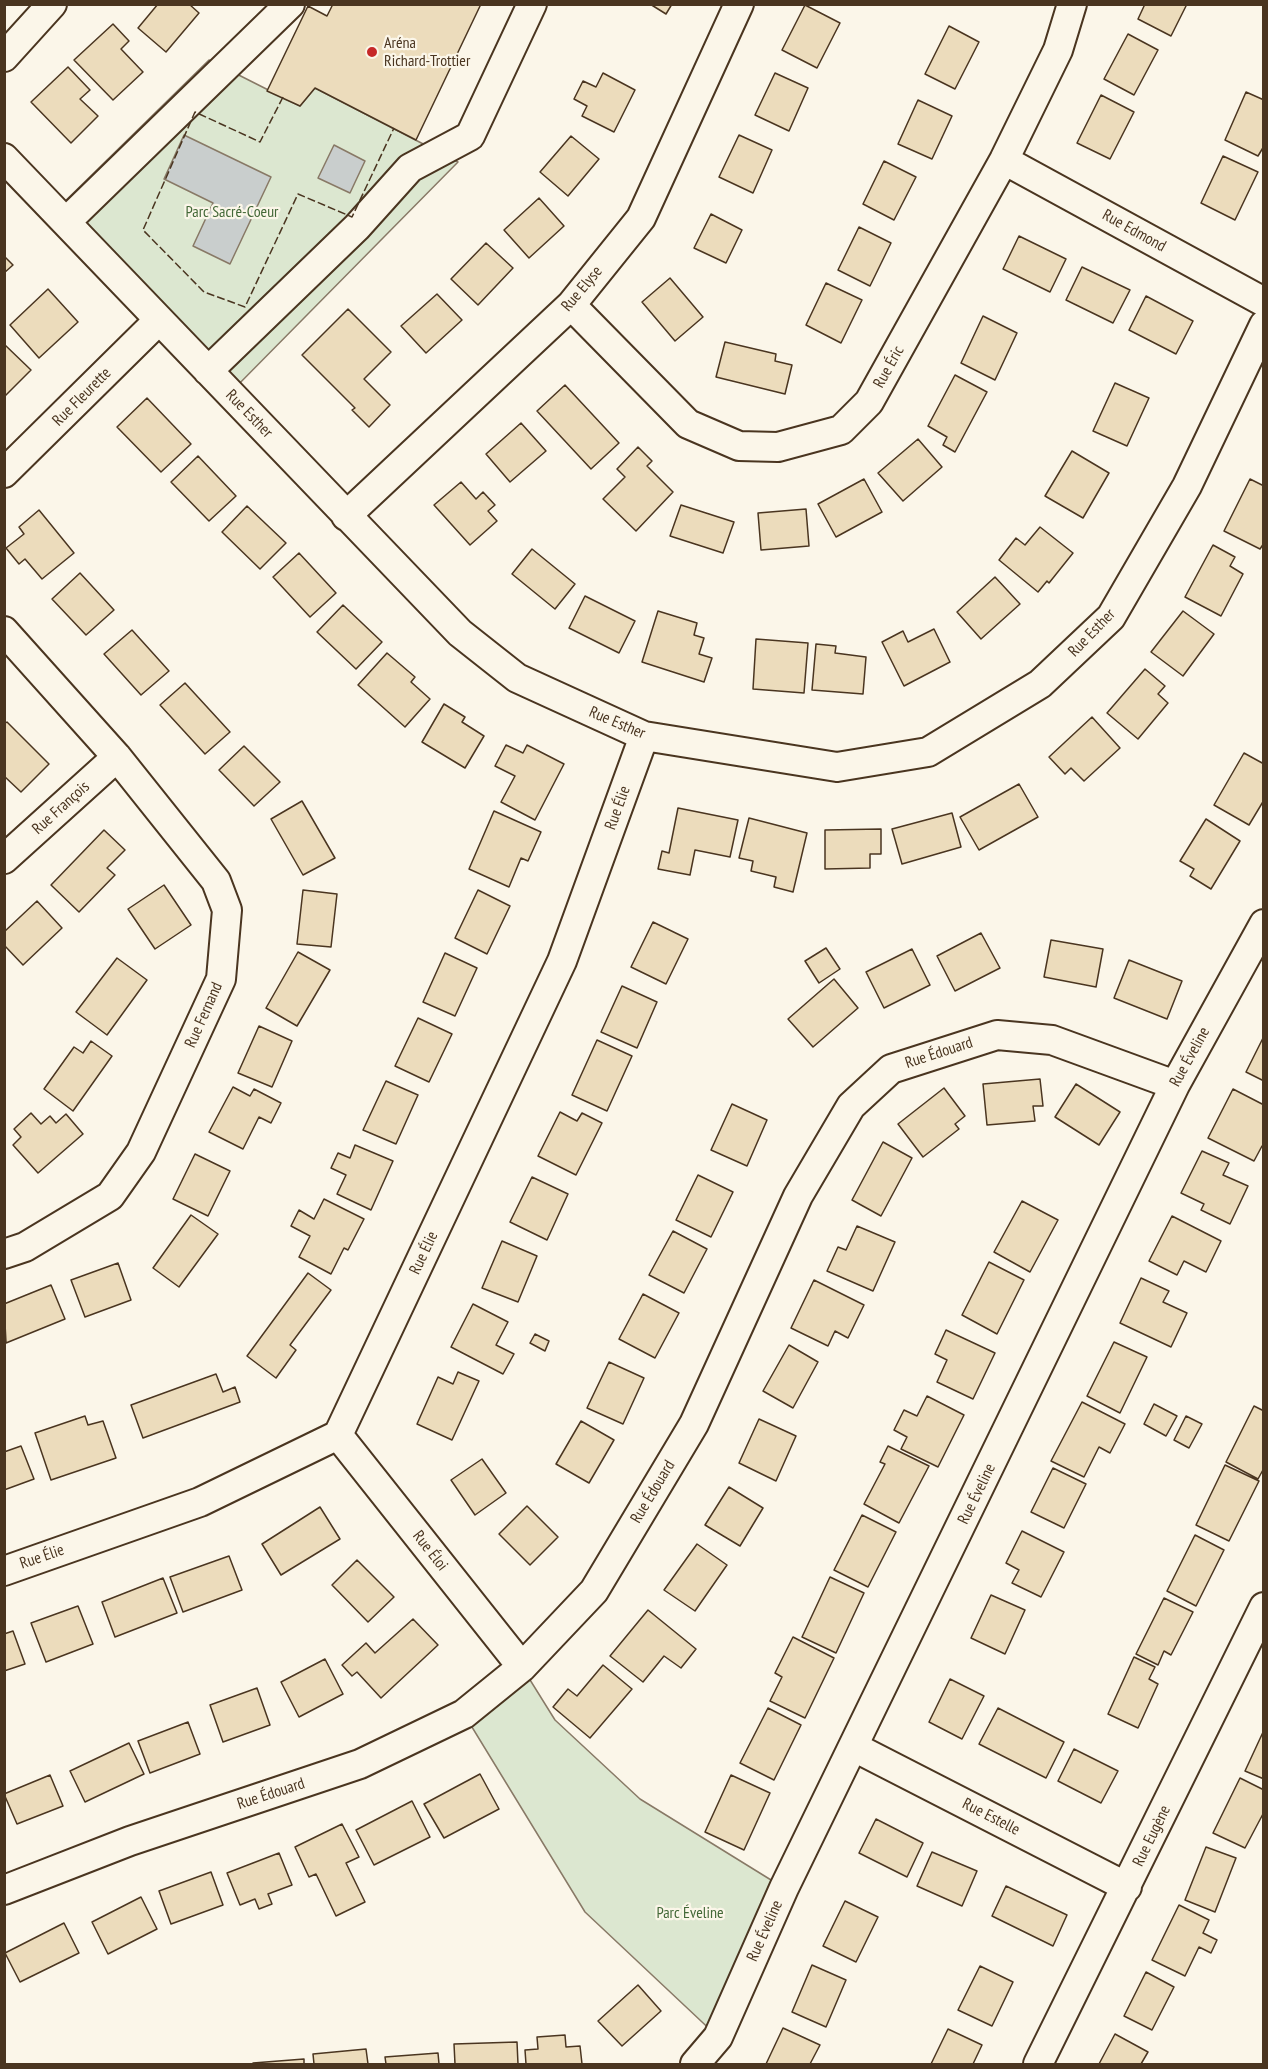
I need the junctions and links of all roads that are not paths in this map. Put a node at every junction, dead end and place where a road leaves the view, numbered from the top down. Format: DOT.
graph roads {
  1 [pos="52,4"];
  2 [pos="290,4"];
  3 [pos="532,4"];
  4 [pos="739,4"];
  5 [pos="1072,4"];
  6 [pos="4,57"];
  7 [pos="4,158"];
  8 [pos="1004,160"];
  9 [pos="66,222"];
  10 [pos="1263,302"];
  11 [pos="570,305"];
  12 [pos="159,320"];
  13 [pos="1263,325"];
  14 [pos="208,371"];
  15 [pos="4,473"];
  16 [pos="346,516"];
  17 [pos="4,630"];
  18 [pos="644,736"];
  19 [pos="117,757"];
  20 [pos="4,860"];
  21 [pos="1263,924"];
  22 [pos="1175,1084"];
  23 [pos="4,1254"];
  24 [pos="338,1435"];
  25 [pos="4,1570"];
  26 [pos="1263,1607"];
  27 [pos="522,1667"];
  28 [pos="854,1747"];
  29 [pos="1127,1887"];
  30 [pos="4,1890"];
  31 [pos="695,2064"];
  32 [pos="1038,2064"];
  1 -- 6 [label="street"];
  2 -- 9 [label="street"];
  3 -- 14 [label="street"];
  4 -- 11 [label="street, Rue Elyse"];
  5 -- 8 [label="street, Rue Éric"];
  7 -- 9 [label="street, Rue Esther"];
  8 -- 10 [label="street, Rue Edmond"];
  8 -- 11 [label="street, Rue Éric"];
  9 -- 12 [label="street, Rue Esther"];
  11 -- 16 [label="street, Rue Elyse"];
  12 -- 14 [label="street, Rue Esther"];
  12 -- 15 [label="street, Rue Fleurette"];
  13 -- 18 [label="street, Rue Esther"];
  14 -- 16 [label="street, Rue Esther"];
  16 -- 18 [label="street, Rue Esther"];
  17 -- 19 [label="street, Rue Fernand"];
  18 -- 24 [label="street, Rue Élie"];
  19 -- 20 [label="street, Rue François"];
  19 -- 23 [label="street, Rue Fernand"];
  21 -- 22 [label="street, Rue Éveline"];
  22 -- 27 [label="street, Rue Édouard"];
  22 -- 28 [label="street, Rue Éveline"];
  24 -- 25 [label="street, Rue Élie"];
  24 -- 27 [label="street, Rue Éloi"];
  26 -- 29 [label="street, Rue Eugène"];
  27 -- 30 [label="street, Rue Édouard"];
  28 -- 29 [label="street, Rue Estelle"];
  28 -- 31 [label="street, Rue Éveline"];
  29 -- 32 [label="street, Rue Eugène"];
}
